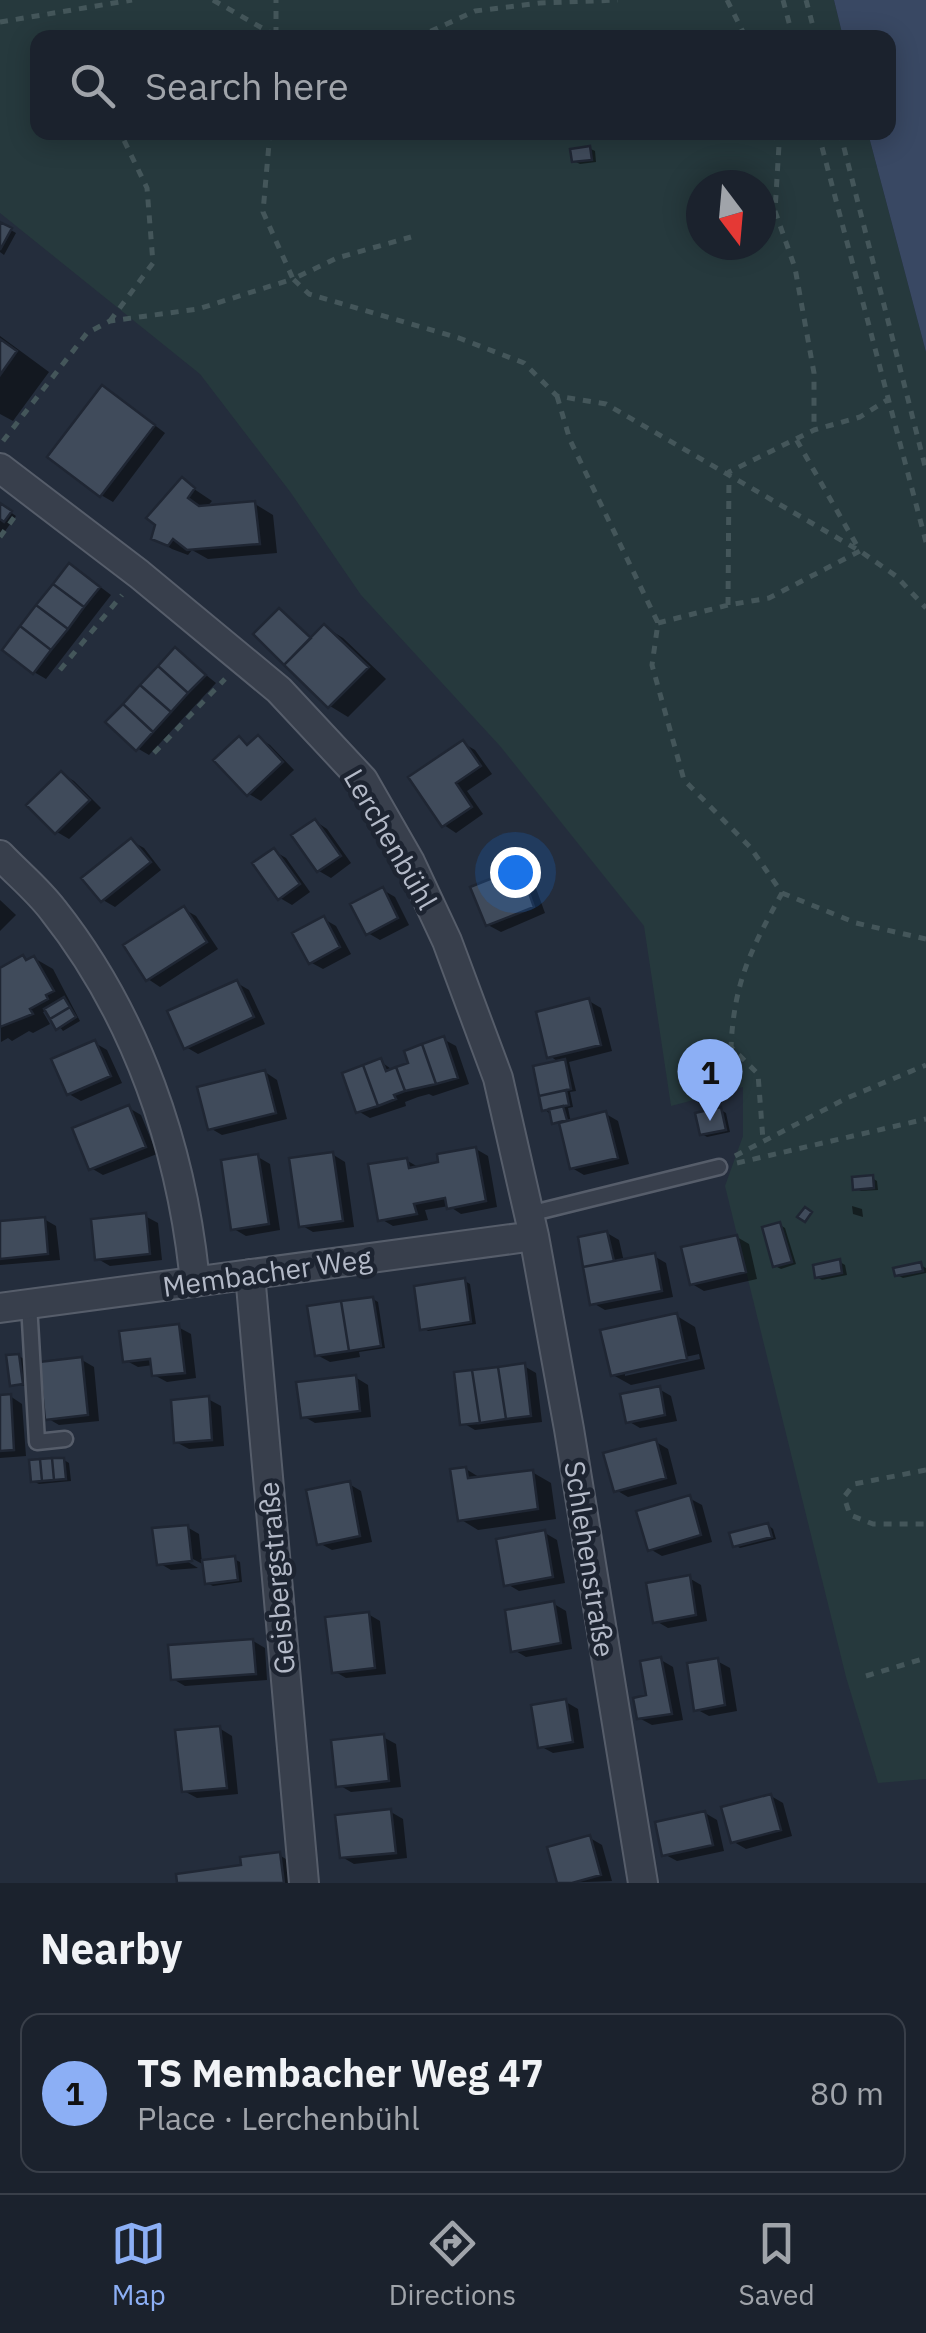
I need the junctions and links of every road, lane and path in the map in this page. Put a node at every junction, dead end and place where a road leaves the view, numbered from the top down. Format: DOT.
graph roads {
  1 [pos="132,0"];
  2 [pos="213,0"];
  3 [pos="276,0"];
  4 [pos="618,0"];
  5 [pos="727,0"];
  6 [pos="783,0"];
  7 [pos="806,0"];
  8 [pos="0,22"];
  9 [pos="266,30"];
  10 [pos="276,30"];
  11 [pos="433,30"];
  12 [pos="742,30"];
  13 [pos="791,30"];
  14 [pos="814,30"];
  15 [pos="124,140"];
  16 [pos="269,140"];
  17 [pos="777,140"];
  18 [pos="820,140"];
  19 [pos="842,140"];
  20 [pos="411,237"];
  21 [pos="293,279"];
  22 [pos="110,321"];
  23 [pos="557,396"];
  24 [pos="888,400"];
  25 [pos="814,430"];
  26 [pos="796,439"];
  27 [pos="0,444"];
  28 [pos="0,468"];
  29 [pos="926,470"];
  30 [pos="729,472"];
  31 [pos="926,542"];
  32 [pos="860,551"];
  33 [pos="139,574"];
  34 [pos="728,604"];
  35 [pos="926,608"];
  36 [pos="658,623"];
  37 [pos="244,660"];
  38 [pos="60,670"];
  39 [pos="154,753"];
  40 [pos="0,855"];
  41 [pos="782,893"];
  42 [pos="926,938"];
  43 [pos="926,1064"];
  44 [pos="926,1118"];
  45 [pos="764,1140"];
  46 [pos="719,1168"];
  47 [pos="532,1225"];
  48 [pos="250,1274"];
  49 [pos="195,1282"];
  50 [pos="29,1304"];
  51 [pos="0,1308"];
  52 [pos="65,1439"];
  53 [pos="926,1470"];
  54 [pos="926,1524"];
  55 [pos="926,1658"];
  56 [pos="866,1676"];
  57 [pos="304,1883"];
  58 [pos="643,1883"];
  1 -- 8 [label="path"];
  2 -- 9 [label="path"];
  3 -- 10 [label="path"];
  4 -- 11 [label="path"];
  5 -- 12 [label="path"];
  6 -- 13 [label="path"];
  7 -- 14 [label="path"];
  15 -- 22 [label="path"];
  16 -- 21 [label="path"];
  17 -- 25 [label="path"];
  18 -- 24 [label="path"];
  19 -- 29 [label="path"];
  20 -- 21 [label="path"];
  21 -- 22 [label="path"];
  21 -- 23 [label="path"];
  22 -- 27 [label="path"];
  23 -- 30 [label="path"];
  23 -- 36 [label="path"];
  24 -- 25 [label="path"];
  24 -- 31 [label="path"];
  25 -- 26 [label="path"];
  26 -- 30 [label="path"];
  26 -- 32 [label="path"];
  28 -- 33 [label="street, Lerchenbühl"];
  30 -- 32 [label="path"];
  30 -- 34 [label="path"];
  32 -- 34 [label="path"];
  32 -- 35 [label="path"];
  33 -- 37 [label="street, Lerchenbühl"];
  33 -- 38 [label="path"];
  34 -- 36 [label="path"];
  36 -- 41 [label="path"];
  37 -- 39 [label="path"];
  37 -- 47 [label="street, Lerchenbühl"];
  40 -- 49 [label="street"];
  41 -- 42 [label="path"];
  41 -- 45 [label="path"];
  43 -- 45 [label="path"];
  44 -- 46 [label="path"];
  45 -- 46 [label="path"];
  46 -- 47 [label="lane"];
  47 -- 48 [label="street, Membacher Weg"];
  47 -- 58 [label="street, Schlehenstraße"];
  48 -- 49 [label="street, Membacher Weg"];
  48 -- 57 [label="street, Geisbergstraße"];
  49 -- 50 [label="street, Membacher Weg"];
  50 -- 51 [label="street, Membacher Weg"];
  50 -- 52 [label="lane"];
  53 -- 54 [label="path"];
  55 -- 56 [label="path"];
}
